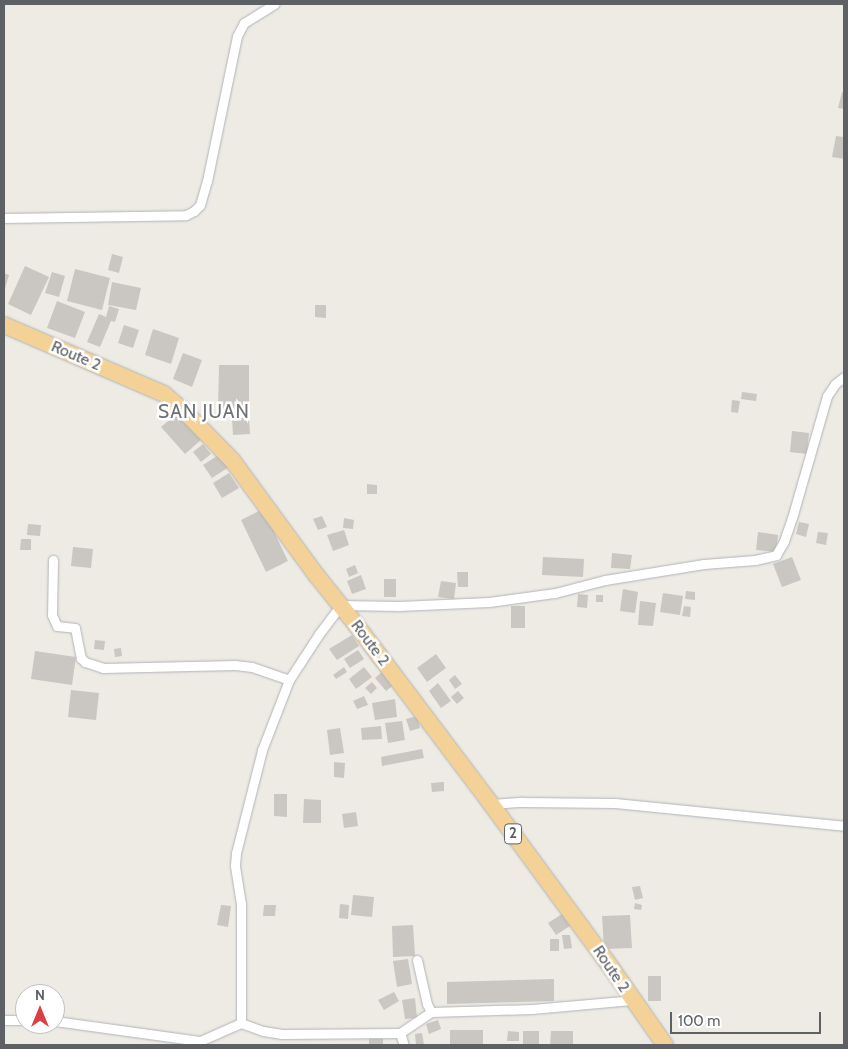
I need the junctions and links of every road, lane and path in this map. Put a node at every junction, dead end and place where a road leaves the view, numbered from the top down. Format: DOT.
graph roads {
  1 [pos="274,4"];
  2 [pos="4,218"];
  3 [pos="4,325"];
  4 [pos="844,377"];
  5 [pos="53,560"];
  6 [pos="344,609"];
  7 [pos="289,680"];
  8 [pos="491,804"];
  9 [pos="844,826"];
  10 [pos="416,960"];
  11 [pos="632,1000"];
  12 [pos="431,1012"];
  13 [pos="65,1022"];
  14 [pos="241,1022"];
  15 [pos="400,1033"];
  16 [pos="404,1045"];
  17 [pos="665,1045"];
  1 -- 2 [label="street"];
  3 -- 6 [label="highway, Route 2 / 2"];
  4 -- 6 [label="street"];
  5 -- 7 [label="street"];
  6 -- 7 [label="street"];
  6 -- 8 [label="highway, Route 2 / 2"];
  7 -- 14 [label="street"];
  8 -- 9 [label="street"];
  8 -- 11 [label="highway, Route 2 / 2"];
  10 -- 12 [label="street"];
  11 -- 12 [label="street"];
  11 -- 17 [label="highway, Route 2 / 2"];
  12 -- 15 [label="street"];
  13 -- 14 [label="street"];
  14 -- 15 [label="street"];
  15 -- 16 [label="street"];
}
